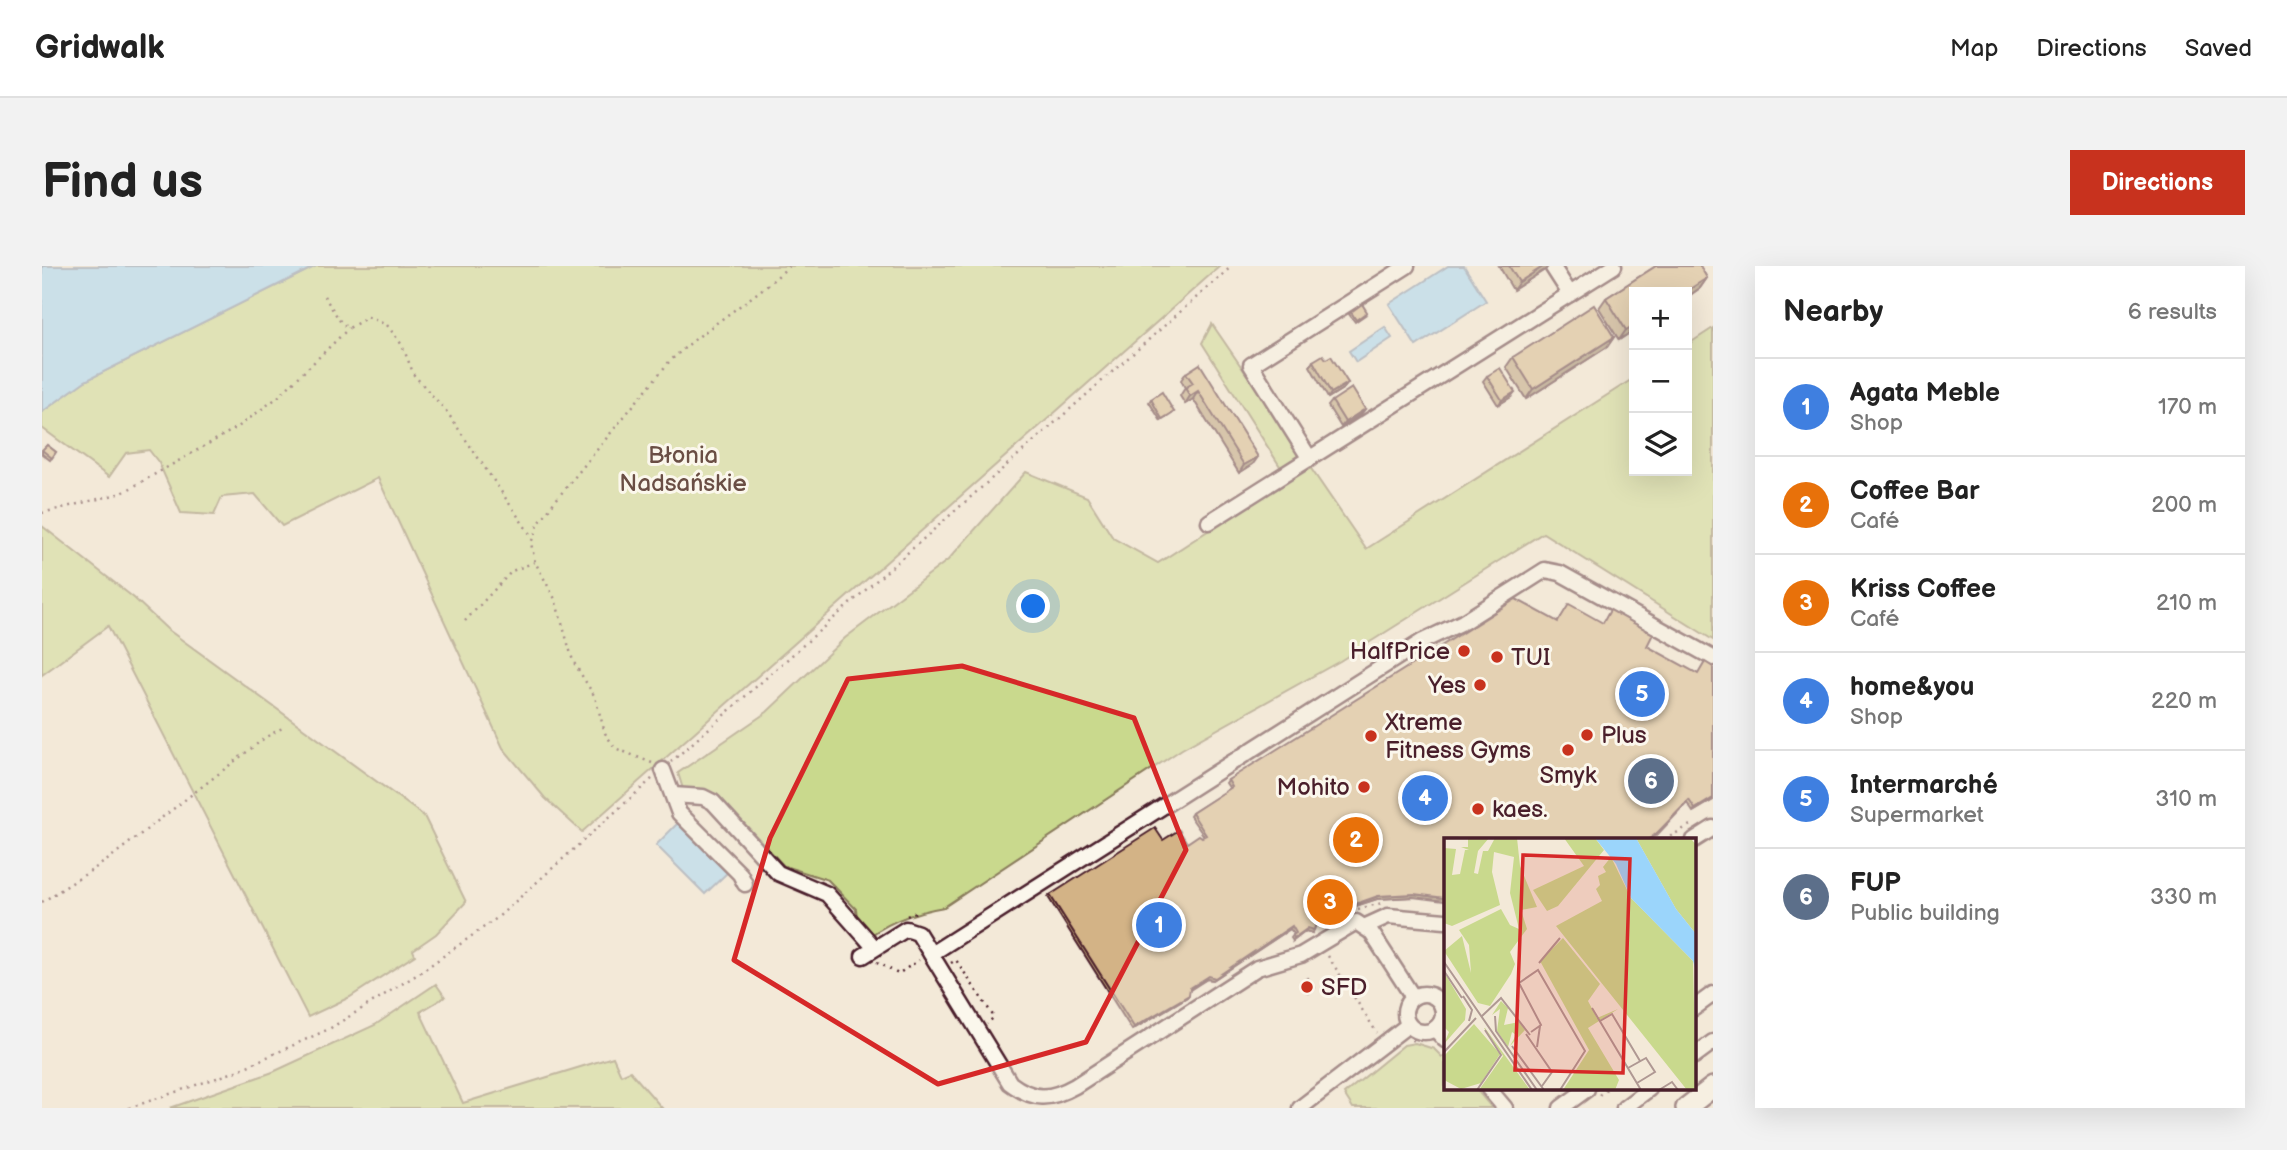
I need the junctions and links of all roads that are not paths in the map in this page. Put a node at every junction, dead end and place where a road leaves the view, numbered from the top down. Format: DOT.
graph roads {
  1 [pos="1407,266"];
  2 [pos="1552,266"];
  3 [pos="1614,266"];
  4 [pos="1570,294"];
  5 [pos="1310,459"];
  6 [pos="1209,522"];
  7 [pos="1713,658"];
  8 [pos="663,770"];
  9 [pos="673,795"];
  10 [pos="1713,828"];
  11 [pos="1696,839"];
  12 [pos="745,884"];
  13 [pos="1444,921"];
  14 [pos="1366,926"];
  15 [pos="931,954"];
  16 [pos="1713,994"];
  17 [pos="1413,997"];
  18 [pos="1443,1001"];
  19 [pos="1696,1007"];
  20 [pos="1408,1025"];
  21 [pos="1440,1034"];
  22 [pos="1713,1042"];
  23 [pos="1696,1055"];
  24 [pos="1713,1087"];
  25 [pos="1490,1090"];
  26 [pos="1586,1090"];
  27 [pos="1648,1090"];
  28 [pos="1300,1108"];
  29 [pos="1504,1108"];
  30 [pos="1561,1108"];
  31 [pos="1624,1108"];
  32 [pos="1686,1108"];
  1 -- 5 [label="street"];
  2 -- 4 [label="street"];
  3 -- 4 [label="street"];
  4 -- 5 [label="street"];
  5 -- 6 [label="street"];
  7 -- 15 [label="street"];
  8 -- 9 [label="street"];
  9 -- 12 [label="street"];
  9 -- 15 [label="street"];
  10 -- 11 [label="street"];
  13 -- 14 [label="street"];
  14 -- 15 [label="street"];
  14 -- 17 [label="street"];
  16 -- 19 [label="street"];
  17 -- 18 [label="street"];
  17 -- 20 [label="street"];
  18 -- 21 [label="street"];
  20 -- 21 [label="street"];
  20 -- 28 [label="street"];
  22 -- 23 [label="street"];
  24 -- 32 [label="main road"];
  25 -- 29 [label="street"];
  26 -- 30 [label="street"];
  27 -- 31 [label="street"];
}
